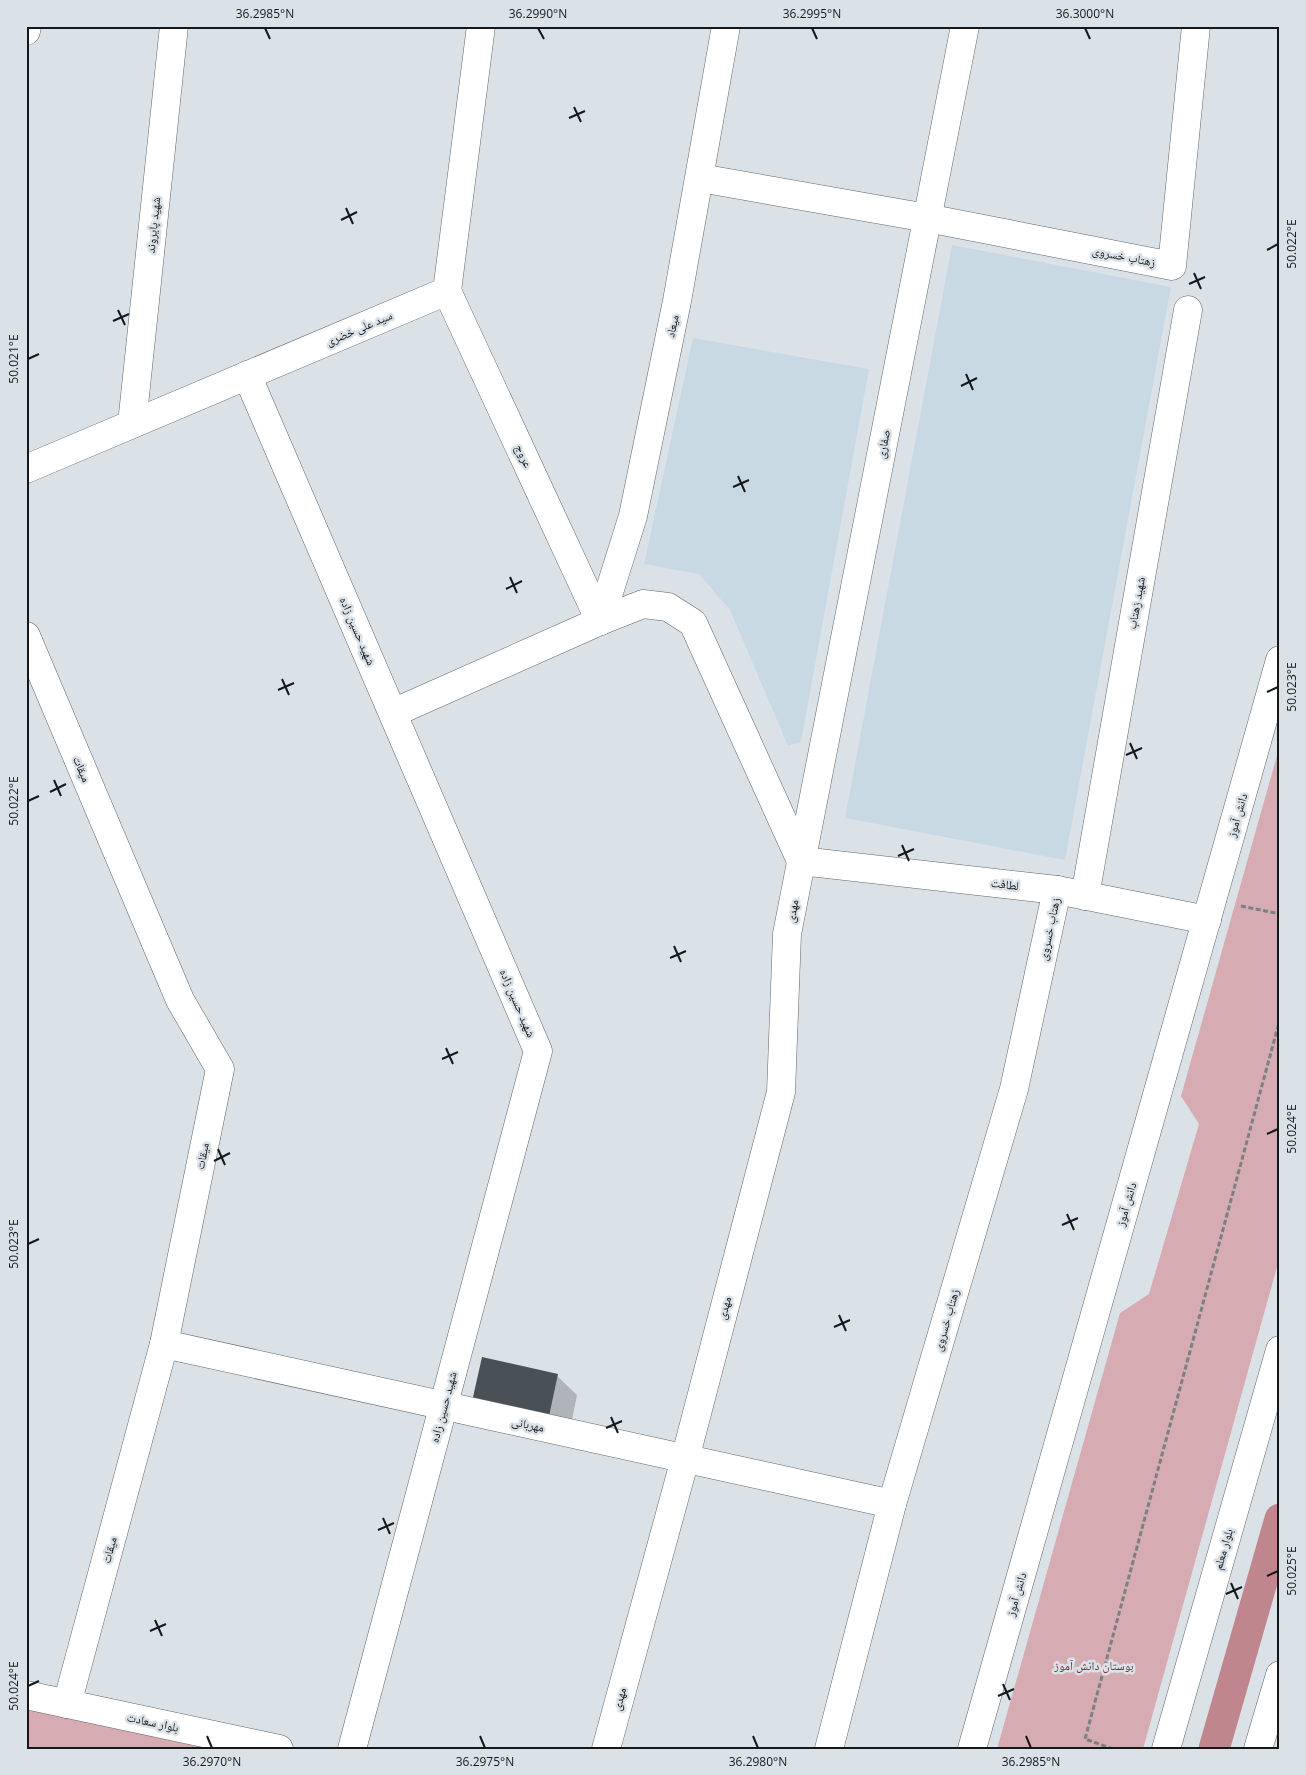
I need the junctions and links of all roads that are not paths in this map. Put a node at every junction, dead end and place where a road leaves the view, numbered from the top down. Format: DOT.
graph roads {
  1 [pos="27,26"];
  2 [pos="174,26"];
  3 [pos="481,26"];
  4 [pos="726,26"];
  5 [pos="965,26"];
  6 [pos="1196,26"];
  7 [pos="26,31"];
  8 [pos="700,178"];
  9 [pos="927,218"];
  10 [pos="447,291"];
  11 [pos="1188,310"];
  12 [pos="247,375"];
  13 [pos="132,424"];
  14 [pos="26,469"];
  15 [pos="600,621"];
  16 [pos="26,636"];
  17 [pos="1280,660"];
  18 [pos="393,713"];
  19 [pos="801,861"];
  20 [pos="1057,890"];
  21 [pos="1085,896"];
  22 [pos="1210,910"];
  23 [pos="164,1344"];
  24 [pos="1280,1350"];
  25 [pos="444,1406"];
  26 [pos="685,1458"];
  27 [pos="892,1504"];
  28 [pos="1280,1675"];
  29 [pos="26,1695"];
  30 [pos="67,1704"];
  31 [pos="186,1739"];
  32 [pos="279,1749"];
  33 [pos="352,1749"];
  34 [pos="606,1749"];
  35 [pos="829,1749"];
  36 [pos="972,1749"];
  37 [pos="1166,1749"];
  38 [pos="1258,1749"];
  1 -- 7 [label="street"];
  2 -- 13 [label="street, شهید پایروند"];
  3 -- 10 [label="street"];
  4 -- 8 [label="street, میعاد"];
  5 -- 9 [label="street, صفاری"];
  6 -- 9 [label="street, زهتاب خسروی"];
  8 -- 9 [label="street"];
  8 -- 15 [label="street, میعاد"];
  9 -- 19 [label="street, صفاری"];
  10 -- 12 [label="street, سید علی خضری"];
  10 -- 15 [label="street, عروج"];
  11 -- 21 [label="street, شهید زهتاب"];
  12 -- 13 [label="street, سید علی خضری"];
  12 -- 18 [label="street, شهید حسین زاده"];
  13 -- 14 [label="street, سید علی خضری"];
  15 -- 18 [label="street"];
  15 -- 19 [label="street"];
  16 -- 23 [label="street, میقات"];
  17 -- 22 [label="street, دانش آموز"];
  18 -- 25 [label="street, شهید حسین زاده"];
  19 -- 20 [label="street, لطافت"];
  19 -- 26 [label="street, مهدی"];
  20 -- 21 [label="street, لطافت"];
  20 -- 27 [label="street, زهتاب خسروی"];
  21 -- 22 [label="street, لطافت"];
  22 -- 36 [label="street, دانش آموز"];
  23 -- 25 [label="street, مهربانی"];
  23 -- 30 [label="street, میقات"];
  24 -- 37 [label="street, بلوار معلم"];
  25 -- 26 [label="street, مهربانی"];
  25 -- 33 [label="street, شهید حسین زاده"];
  26 -- 27 [label="street, مهربانی"];
  26 -- 34 [label="street, مهدی"];
  27 -- 35 [label="street, زهتاب خسروی"];
  28 -- 38 [label="street"];
  29 -- 30 [label="street, بلوار سعادت"];
  30 -- 31 [label="street, بلوار سعادت"];
  31 -- 32 [label="street, بلوار سعادت"];
}
